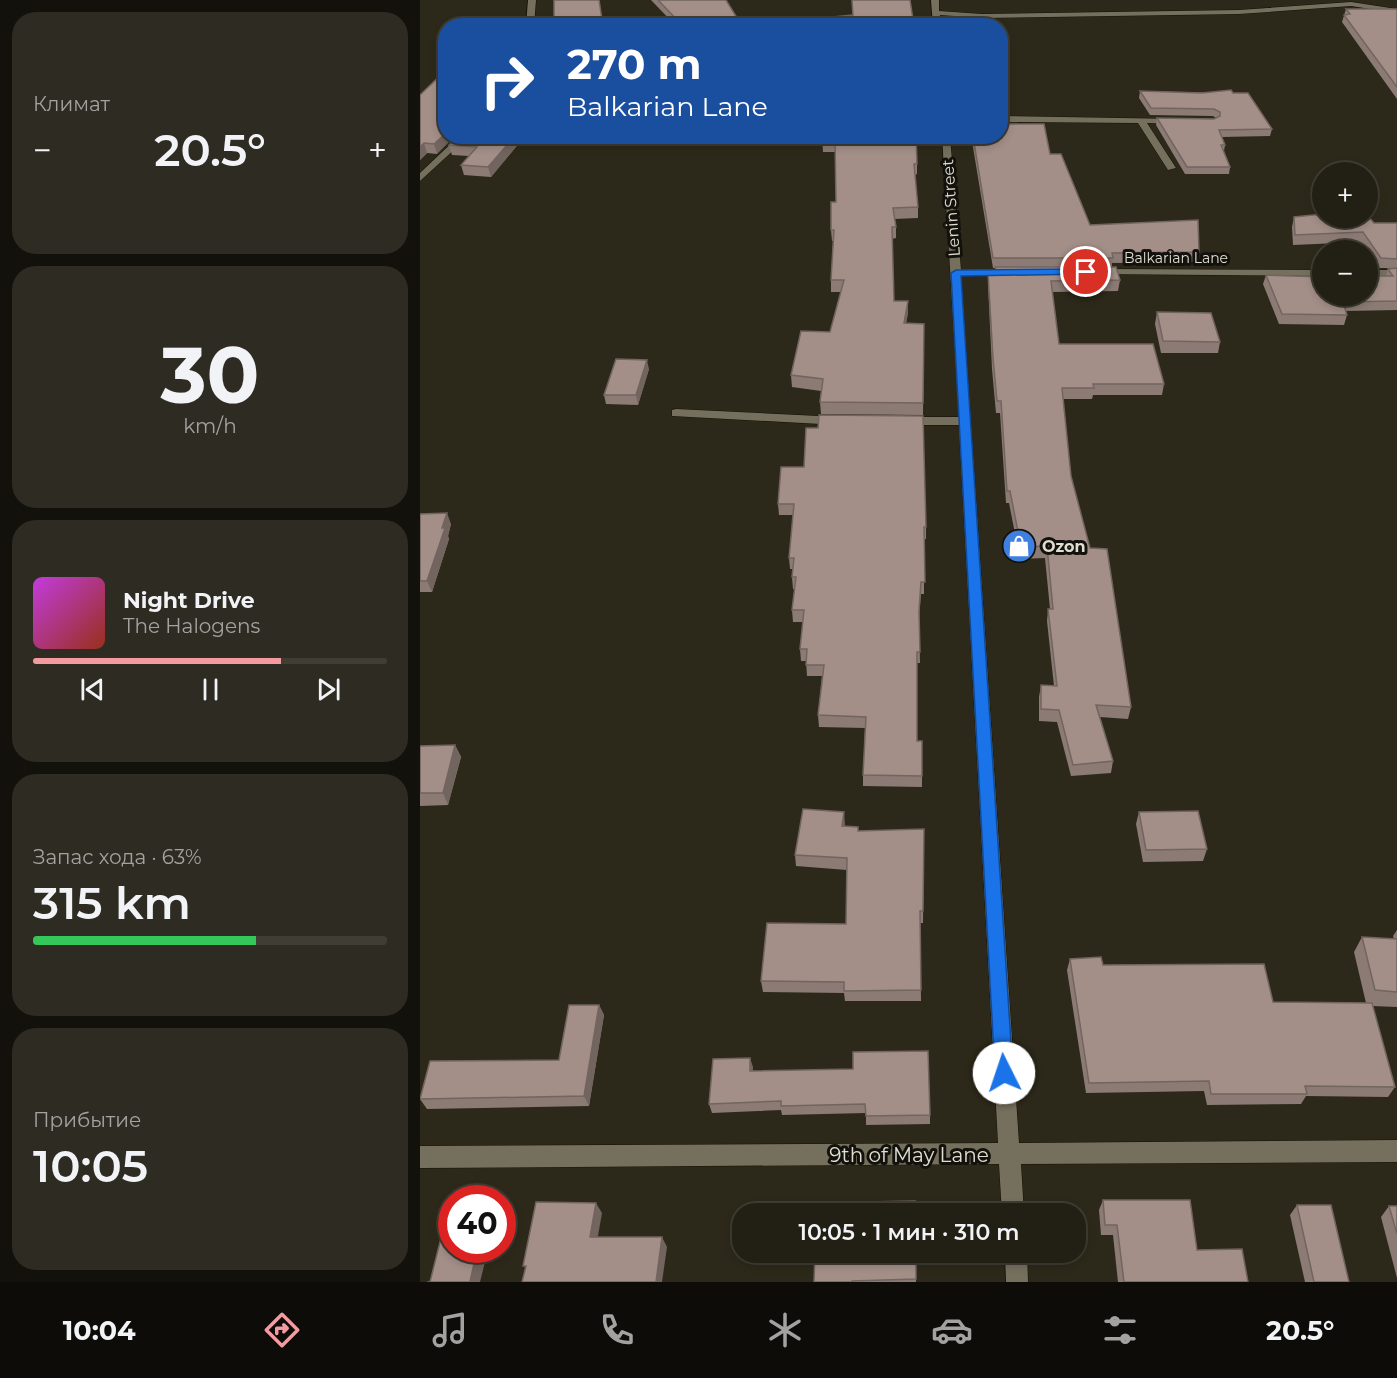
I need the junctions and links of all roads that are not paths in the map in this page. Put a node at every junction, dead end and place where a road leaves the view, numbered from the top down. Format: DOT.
graph roads {
  1 [pos="531,0"];
  2 [pos="935,0"];
  3 [pos="1394,10"];
  4 [pos="936,13"];
  5 [pos="530,18"];
  6 [pos="936,18"];
  7 [pos="1008,119"];
  8 [pos="1141,121"];
  9 [pos="1184,121"];
  10 [pos="456,144"];
  11 [pos="947,144"];
  12 [pos="1171,168"];
  13 [pos="420,178"];
  14 [pos="1027,272"];
  15 [pos="1086,272"];
  16 [pos="956,273"];
  17 [pos="1312,273"];
  18 [pos="1378,273"];
  19 [pos="1397,273"];
  20 [pos="676,413"];
  21 [pos="848,421"];
  22 [pos="891,421"];
  23 [pos="965,421"];
  24 [pos="1397,1151"];
  25 [pos="1010,1155"];
  26 [pos="420,1157"];
  27 [pos="1012,1203"];
  28 [pos="1016,1263"];
  29 [pos="1017,1282"];
  1 -- 5 [label="street"];
  2 -- 4 [label="street"];
  3 -- 4 [label="street"];
  4 -- 6 [label="street"];
  7 -- 8 [label="street"];
  8 -- 9 [label="street"];
  8 -- 12 [label="street"];
  10 -- 13 [label="street"];
  11 -- 16 [label="street, Lenin Street"];
  14 -- 16 [label="street"];
  15 -- 17 [label="street, Balkarian Lane"];
  16 -- 23 [label="street, Lenin Street"];
  18 -- 19 [label="street"];
  20 -- 21 [label="street"];
  22 -- 23 [label="street"];
  23 -- 25 [label="street, Lenin Street"];
  24 -- 25 [label="street, 9th of May Lane"];
  25 -- 26 [label="street, 9th of May Lane"];
  25 -- 27 [label="street, Lenin Street"];
  28 -- 29 [label="street"];
}
